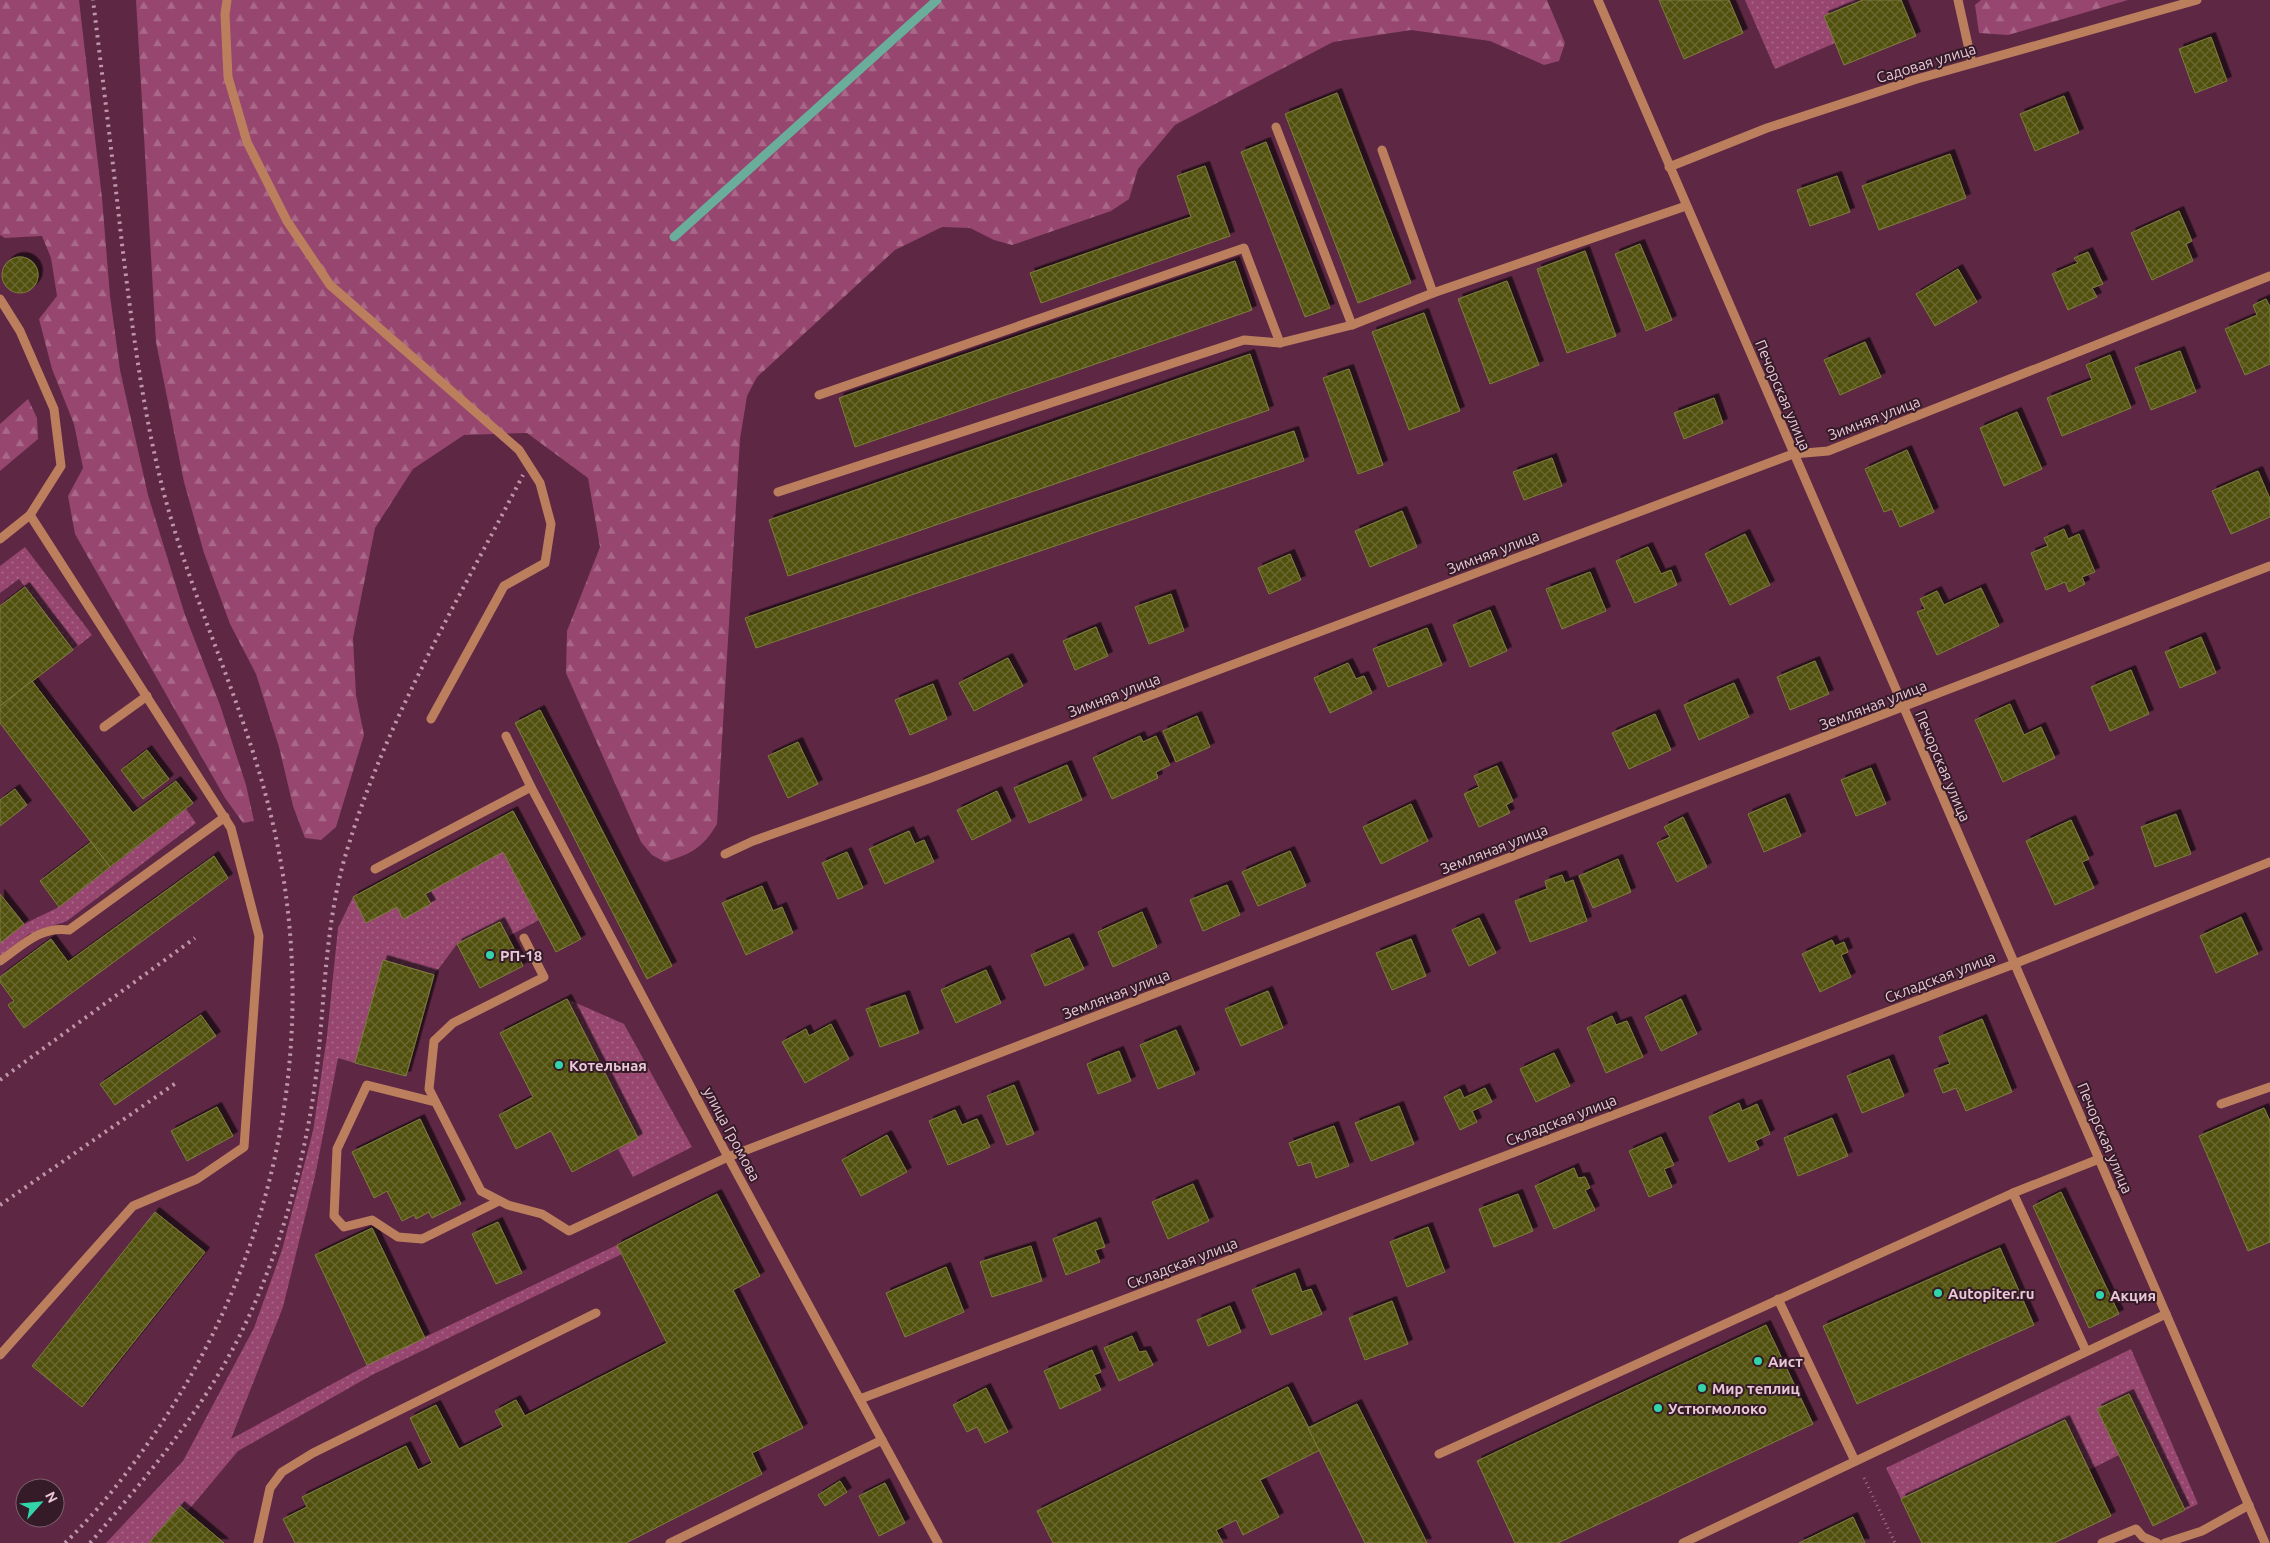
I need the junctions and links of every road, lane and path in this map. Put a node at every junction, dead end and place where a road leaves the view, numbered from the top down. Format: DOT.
graph roads {
  1 [pos="227,0"];
  2 [pos="1598,0"];
  3 [pos="1958,0"];
  4 [pos="2197,0"];
  5 [pos="1972,63"];
  6 [pos="1276,127"];
  7 [pos="1382,150"];
  8 [pos="1669,167"];
  9 [pos="1686,206"];
  10 [pos="2270,276"];
  11 [pos="1434,293"];
  12 [pos="0,299"];
  13 [pos="1352,325"];
  14 [pos="1280,343"];
  15 [pos="818,394"];
  16 [pos="1793,454"];
  17 [pos="778,492"];
  18 [pos="30,516"];
  19 [pos="0,539"];
  20 [pos="2270,566"];
  21 [pos="147,696"];
  22 [pos="1903,708"];
  23 [pos="431,719"];
  24 [pos="104,728"];
  25 [pos="506,736"];
  26 [pos="531,787"];
  27 [pos="225,817"];
  28 [pos="725,854"];
  29 [pos="2270,862"];
  30 [pos="376,869"];
  31 [pos="524,938"];
  32 [pos="0,961"];
  33 [pos="2014,964"];
  34 [pos="2270,1087"];
  35 [pos="435,1102"];
  36 [pos="2221,1104"];
  37 [pos="728,1157"];
  38 [pos="2099,1159"];
  39 [pos="2013,1193"];
  40 [pos="499,1201"];
  41 [pos="1778,1299"];
  42 [pos="596,1313"];
  43 [pos="2166,1314"];
  44 [pos="2086,1351"];
  45 [pos="0,1355"];
  46 [pos="860,1399"];
  47 [pos="882,1440"];
  48 [pos="1439,1454"];
  49 [pos="1856,1461"];
  50 [pos="2249,1505"];
  51 [pos="258,1543"];
  52 [pos="670,1543"];
  53 [pos="938,1543"];
  54 [pos="1683,1543"];
  55 [pos="1895,1543"];
  56 [pos="2102,1543"];
  57 [pos="2157,1543"];
  58 [pos="2165,1543"];
  59 [pos="2268,1543"];
  1 -- 23 [label="street"];
  2 -- 8 [label="street, Печорская улица"];
  3 -- 5 [label="street"];
  4 -- 5 [label="street, Садовая улица"];
  5 -- 8 [label="street, Садовая улица"];
  6 -- 13 [label="street"];
  7 -- 11 [label="street"];
  8 -- 9 [label="street, Печорская улица"];
  9 -- 11 [label="street"];
  9 -- 16 [label="street, Печорская улица"];
  10 -- 16 [label="street, Зимняя улица"];
  11 -- 13 [label="street"];
  12 -- 18 [label="street"];
  13 -- 14 [label="street"];
  14 -- 15 [label="street"];
  14 -- 17 [label="street"];
  16 -- 22 [label="street, Печорская улица"];
  16 -- 28 [label="street, Зимняя улица"];
  18 -- 19 [label="street"];
  18 -- 21 [label="street"];
  20 -- 22 [label="street, Земляная улица"];
  21 -- 24 [label="street"];
  21 -- 27 [label="street"];
  22 -- 33 [label="street, Печорская улица"];
  22 -- 37 [label="street, Земляная улица"];
  25 -- 26 [label="street, улица Громова"];
  26 -- 30 [label="street"];
  26 -- 37 [label="street, улица Громова"];
  27 -- 32 [label="street"];
  27 -- 45 [label="street"];
  29 -- 33 [label="street, Складская улица"];
  31 -- 35 [label="street"];
  33 -- 38 [label="street, Печорская улица"];
  33 -- 46 [label="street, Складская улица"];
  34 -- 36 [label="street"];
  35 -- 40 [label="street"];
  35 -- 40 [label="street"];
  37 -- 40 [label="street, Земляная улица"];
  37 -- 46 [label="street, улица Громова"];
  38 -- 39 [label="street"];
  38 -- 43 [label="street, Печорская улица"];
  39 -- 41 [label="street"];
  39 -- 44 [label="street"];
  41 -- 48 [label="street"];
  41 -- 49 [label="street"];
  42 -- 51 [label="street"];
  43 -- 44 [label="street"];
  43 -- 50 [label="street, Печорская улица"];
  44 -- 49 [label="street"];
  46 -- 47 [label="street, улица Громова"];
  47 -- 52 [label="street"];
  47 -- 53 [label="street, улица Громова"];
  49 -- 54 [label="street"];
  49 -- 55 [label="path"];
  50 -- 58 [label="street"];
  50 -- 59 [label="street, Печорская улица"];
  56 -- 57 [label="street"];
}
